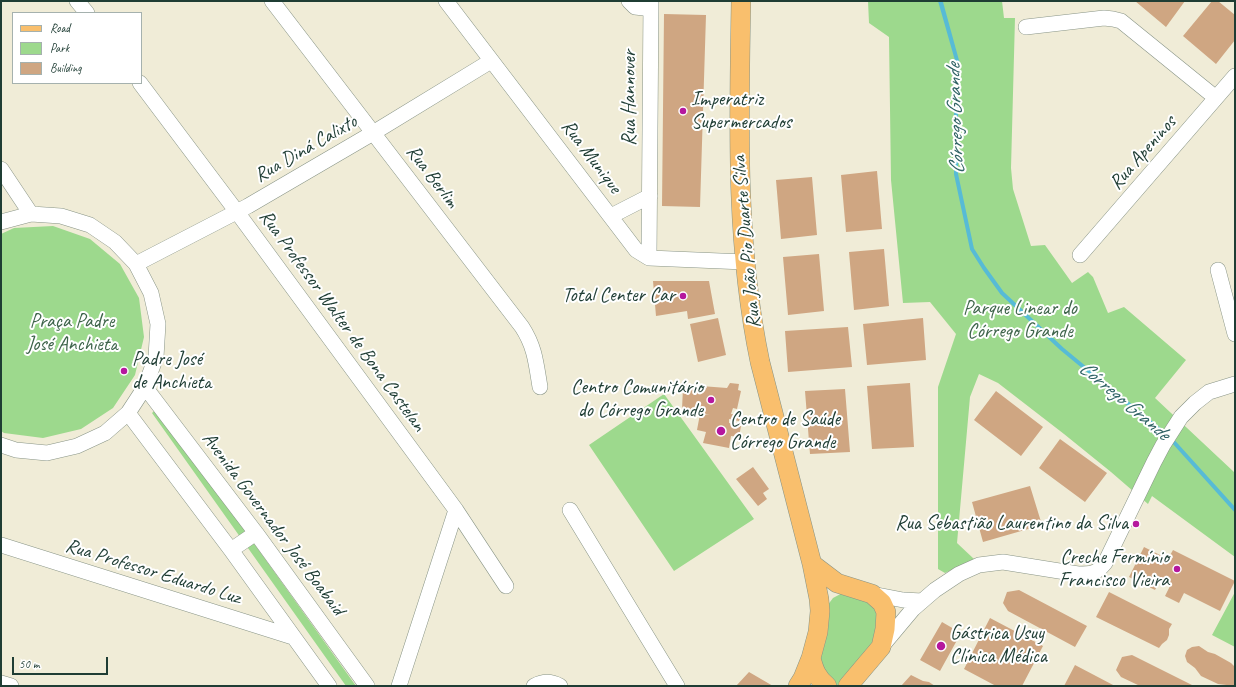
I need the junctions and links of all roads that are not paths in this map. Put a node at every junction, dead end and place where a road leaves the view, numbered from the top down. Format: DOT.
graph roads {
  1 [pos="77,1"];
  2 [pos="272,1"];
  3 [pos="446,1"];
  4 [pos="629,1"];
  5 [pos="651,1"];
  6 [pos="741,1"];
  7 [pos="86,12"];
  8 [pos="1026,27"];
  9 [pos="491,61"];
  10 [pos="1235,76"];
  11 [pos="141,84"];
  12 [pos="1216,98"];
  13 [pos="374,133"];
  14 [pos="1,169"];
  15 [pos="650,196"];
  16 [pos="237,212"];
  17 [pos="31,214"];
  18 [pos="611,216"];
  19 [pos="1,222"];
  20 [pos="1080,255"];
  21 [pos="649,258"];
  22 [pos="745,262"];
  23 [pos="136,264"];
  24 [pos="1218,270"];
  25 [pos="1235,334"];
  26 [pos="1235,384"];
  27 [pos="540,387"];
  28 [pos="145,388"];
  29 [pos="128,413"];
  30 [pos="1,445"];
  31 [pos="456,510"];
  32 [pos="570,510"];
  33 [pos="256,532"];
  34 [pos="1,545"];
  35 [pos="231,550"];
  36 [pos="812,564"];
  37 [pos="506,586"];
  38 [pos="848,587"];
  39 [pos="872,594"];
  40 [pos="922,601"];
  41 [pos="820,607"];
  42 [pos="294,637"];
  43 [pos="881,647"];
  44 [pos="811,658"];
  45 [pos="1,683"];
  46 [pos="11,686"];
  47 [pos="329,686"];
  48 [pos="367,686"];
  49 [pos="399,686"];
  50 [pos="534,686"];
  51 [pos="560,686"];
  52 [pos="677,686"];
  53 [pos="798,686"];
  54 [pos="827,686"];
  55 [pos="848,686"];
  1 -- 7 [label="street"];
  2 -- 13 [label="street, Rua Berlim"];
  3 -- 9 [label="street, Rua Munique"];
  4 -- 5 [label="street"];
  5 -- 15 [label="street, Rua Hannover"];
  6 -- 22 [label="main road, Rua João Pio Duarte Silva"];
  8 -- 12 [label="street"];
  9 -- 13 [label="street, Rua Diná Calixto"];
  9 -- 18 [label="street, Rua Munique"];
  10 -- 12 [label="street, Rua Apeninos"];
  11 -- 16 [label="street, Rua Professor Walter de Bona Castelan"];
  12 -- 20 [label="street, Rua Apeninos"];
  13 -- 16 [label="street, Rua Diná Calixto"];
  13 -- 27 [label="street, Rua Berlim"];
  14 -- 17 [label="street"];
  15 -- 18 [label="street"];
  15 -- 21 [label="street, Rua Hannover"];
  16 -- 23 [label="street, Rua Diná Calixto"];
  16 -- 31 [label="street, Rua Professor Walter de Bona Castelan"];
  17 -- 19 [label="street"];
  17 -- 23 [label="street"];
  18 -- 21 [label="street, Rua Munique"];
  21 -- 22 [label="street"];
  22 -- 36 [label="main road, Rua João Pio Duarte Silva"];
  23 -- 28 [label="street"];
  24 -- 25 [label="street"];
  26 -- 40 [label="street"];
  28 -- 29 [label="street"];
  28 -- 33 [label="street, Avenida Governador José Boabaid"];
  29 -- 30 [label="street"];
  29 -- 35 [label="street"];
  31 -- 37 [label="street, Rua Professor Walter de Bona Castelan"];
  31 -- 49 [label="street"];
  32 -- 52 [label="street"];
  33 -- 35 [label="street"];
  33 -- 48 [label="street, Avenida Governador José Boabaid"];
  34 -- 42 [label="street, Rua Professor Eduardo Luz"];
  35 -- 42 [label="street"];
  36 -- 38 [label="main road"];
  36 -- 41 [label="main road, Rua João Pio Duarte Silva"];
  38 -- 39 [label="main road"];
  38 -- 41 [label="main road"];
  39 -- 40 [label="street"];
  39 -- 43 [label="main road"];
  40 -- 43 [label="street"];
  41 -- 44 [label="main road, Rua João Pio Duarte Silva"];
  42 -- 47 [label="street"];
  43 -- 55 [label="main road"];
  44 -- 53 [label="main road, Rua João Pio Duarte Silva"];
  44 -- 54 [label="main road"];
  45 -- 46 [label="street"];
  50 -- 51 [label="street"];
}
